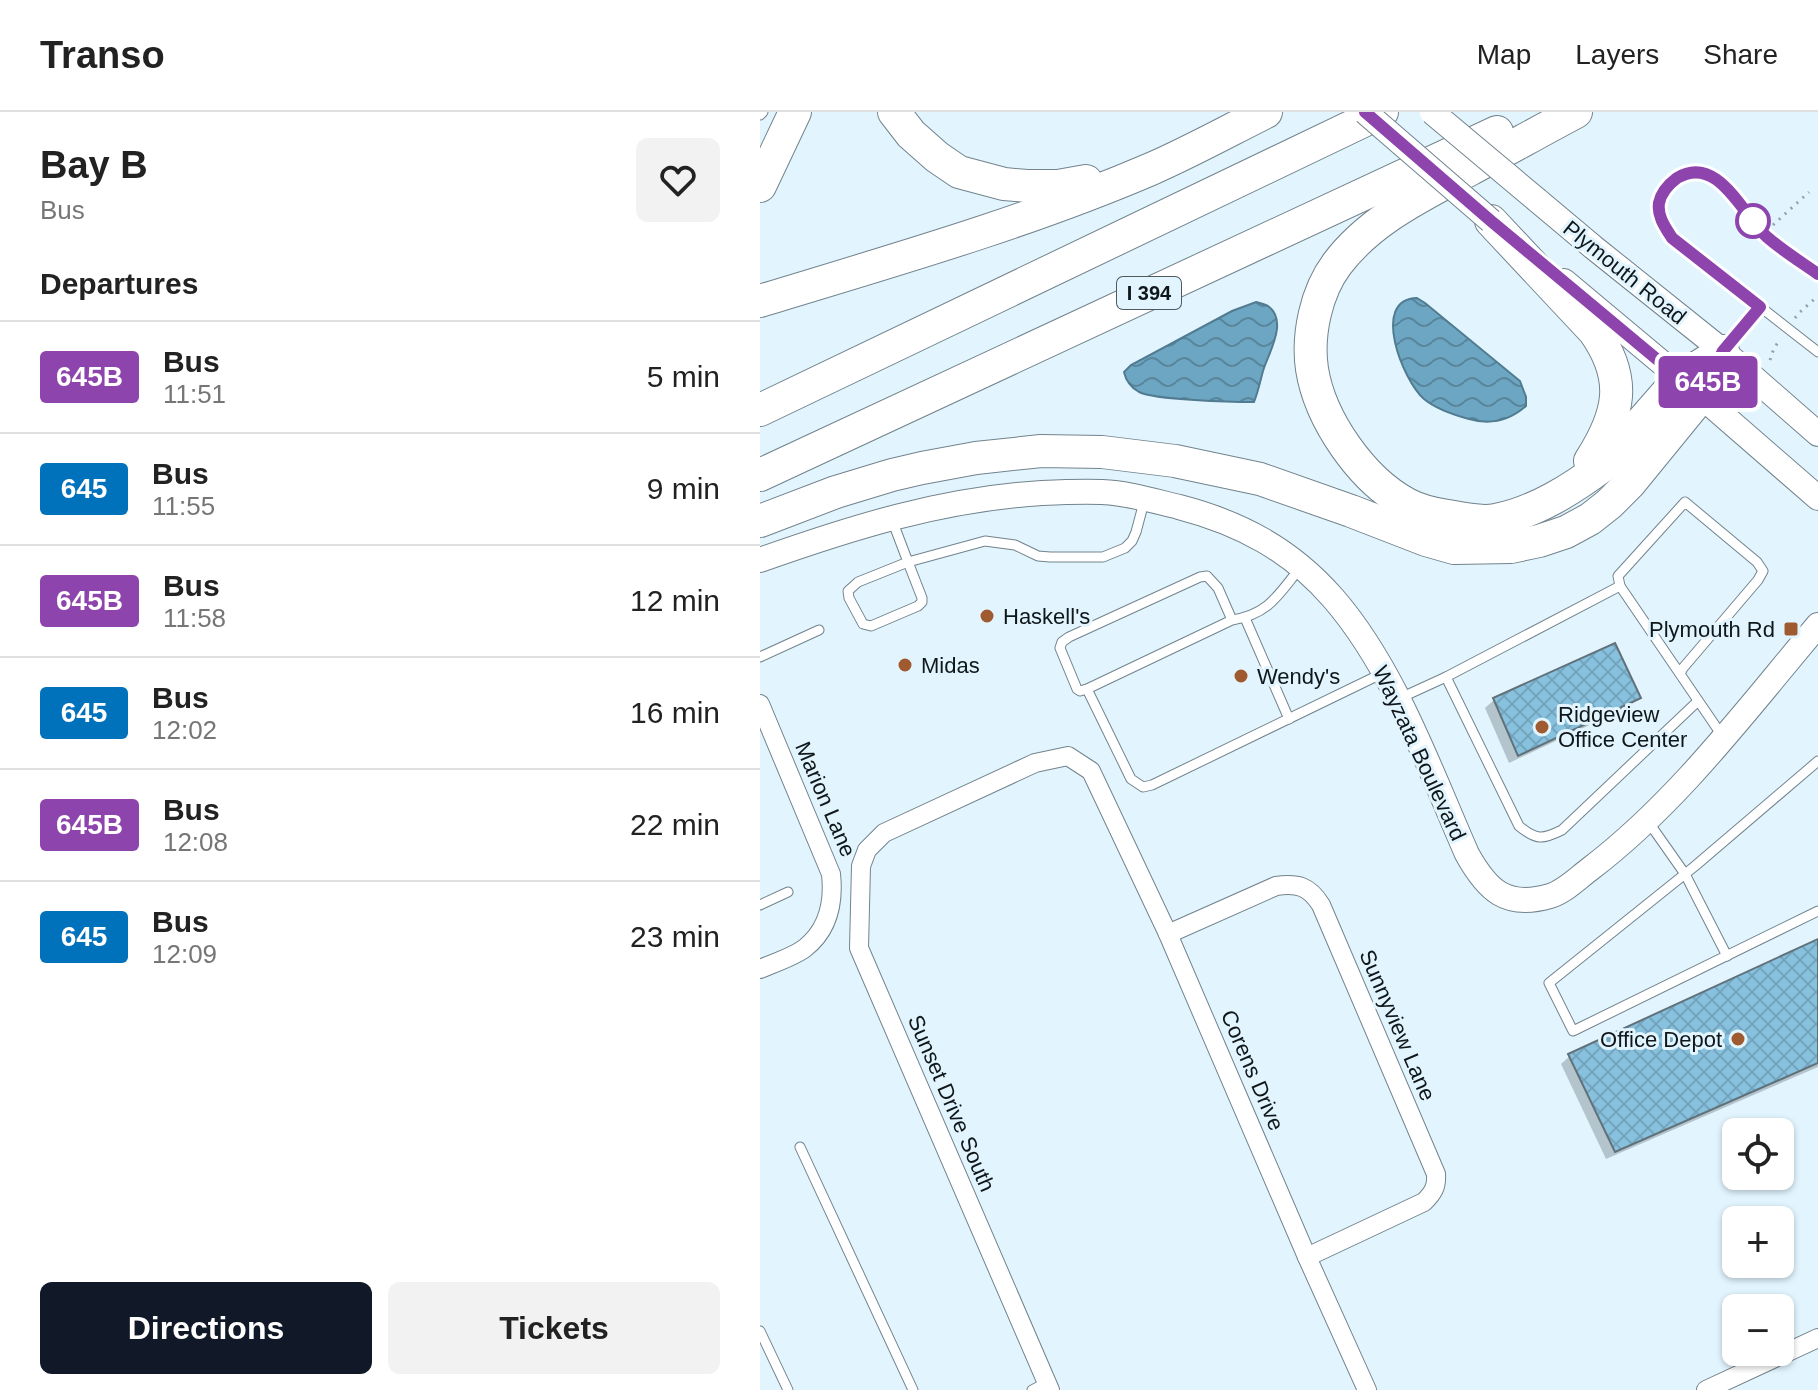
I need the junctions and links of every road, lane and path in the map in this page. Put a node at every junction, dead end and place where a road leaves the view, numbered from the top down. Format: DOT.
graph roads {
  1 [pos="795,112"];
  2 [pos="894,112"];
  3 [pos="1263,112"];
  4 [pos="1365,112"];
  5 [pos="1382,112"];
  6 [pos="1432,112"];
  7 [pos="1539,112"];
  8 [pos="1576,112"];
  9 [pos="760,186"];
  10 [pos="1809,192"];
  11 [pos="1491,221"];
  12 [pos="1766,236"];
  13 [pos="1818,274"];
  14 [pos="760,301"];
  15 [pos="1760,307"];
  16 [pos="1723,351"];
  17 [pos="1818,352"];
  18 [pos="1691,387"];
  19 [pos="760,410"];
  20 [pos="1818,434"];
  21 [pos="760,475"];
  22 [pos="1573,487"];
  23 [pos="1145,498"];
  24 [pos="1818,498"];
  25 [pos="891,517"];
  26 [pos="760,521"];
  27 [pos="760,560"];
  28 [pos="908,562"];
  29 [pos="1302,565"];
  30 [pos="1620,586"];
  31 [pos="1245,618"];
  32 [pos="1232,620"];
  33 [pos="1818,625"];
  34 [pos="819,630"];
  35 [pos="760,657"];
  36 [pos="1384,672"];
  37 [pos="1680,674"];
  38 [pos="1446,677"];
  39 [pos="1087,689"];
  40 [pos="1398,699"];
  41 [pos="1698,701"];
  42 [pos="760,704"];
  43 [pos="1289,719"];
  44 [pos="1723,737"];
  45 [pos="1818,761"];
  46 [pos="1647,820"];
  47 [pos="884,833"];
  48 [pos="1685,874"];
  49 [pos="788,892"];
  50 [pos="760,905"];
  51 [pos="1818,911"];
  52 [pos="1168,934"];
  53 [pos="1727,956"];
  54 [pos="760,969"];
  55 [pos="800,1147"];
  56 [pos="1307,1257"];
  57 [pos="760,1331"];
  58 [pos="1818,1338"];
  59 [pos="1043,1387"];
  60 [pos="788,1390"];
  61 [pos="913,1390"];
  62 [pos="1367,1390"];
  63 [pos="1706,1390"];
  1 -- 9 [label="highway"];
  2 -- 3 [label="highway"];
  3 -- 14 [label="highway"];
  4 -- 11 [label="street, Plymouth Road, bridge"];
  5 -- 19 [label="highway"];
  6 -- 16 [label="street, Plymouth Road, bridge"];
  7 -- 21 [label="highway, I 394"];
  8 -- 22 [label="highway"];
  10 -- 12 [label="path"];
  11 -- 18 [label="street, Plymouth Road"];
  11 -- 22 [label="highway"];
  12 -- 13 [label="lane"];
  12 -- 15 [label="lane"];
  15 -- 16 [label="lane"];
  15 -- 17 [label="lane"];
  16 -- 18 [label="highway"];
  16 -- 20 [label="street, Plymouth Road"];
  18 -- 22 [label="highway"];
  18 -- 24 [label="street, Plymouth Road"];
  18 -- 26 [label="highway"];
  23 -- 25 [label="street, Wayzata Boulevard"];
  23 -- 28 [label="lane"];
  23 -- 29 [label="street, Wayzata Boulevard"];
  25 -- 27 [label="street, Wayzata Boulevard"];
  25 -- 28 [label="lane"];
  28 -- 28 [label="lane"];
  29 -- 31 [label="lane"];
  29 -- 36 [label="street, Wayzata Boulevard"];
  30 -- 37 [label="lane"];
  30 -- 37 [label="lane"];
  30 -- 38 [label="lane"];
  31 -- 32 [label="lane"];
  31 -- 43 [label="lane"];
  32 -- 39 [label="lane"];
  32 -- 39 [label="lane"];
  33 -- 44 [label="street, Wayzata Boulevard"];
  34 -- 35 [label="lane"];
  36 -- 40 [label="street, Wayzata Boulevard"];
  36 -- 43 [label="lane"];
  37 -- 41 [label="lane"];
  38 -- 40 [label="lane"];
  38 -- 41 [label="lane"];
  39 -- 43 [label="lane"];
  40 -- 46 [label="street, Wayzata Boulevard"];
  41 -- 44 [label="lane"];
  42 -- 54 [label="street, Marion Lane"];
  44 -- 46 [label="street, Wayzata Boulevard"];
  45 -- 48 [label="lane"];
  46 -- 48 [label="lane"];
  47 -- 52 [label="street, Corens Drive"];
  47 -- 59 [label="street, Sunset Drive South"];
  48 -- 53 [label="lane"];
  48 -- 53 [label="lane"];
  49 -- 50 [label="lane"];
  51 -- 53 [label="lane"];
  52 -- 56 [label="street, Corens Drive"];
  52 -- 56 [label="street, Sunnyview Lane"];
  55 -- 61 [label="lane"];
  56 -- 62 [label="street, Corens Drive"];
  57 -- 60 [label="lane"];
  58 -- 63 [label="street"];
}
